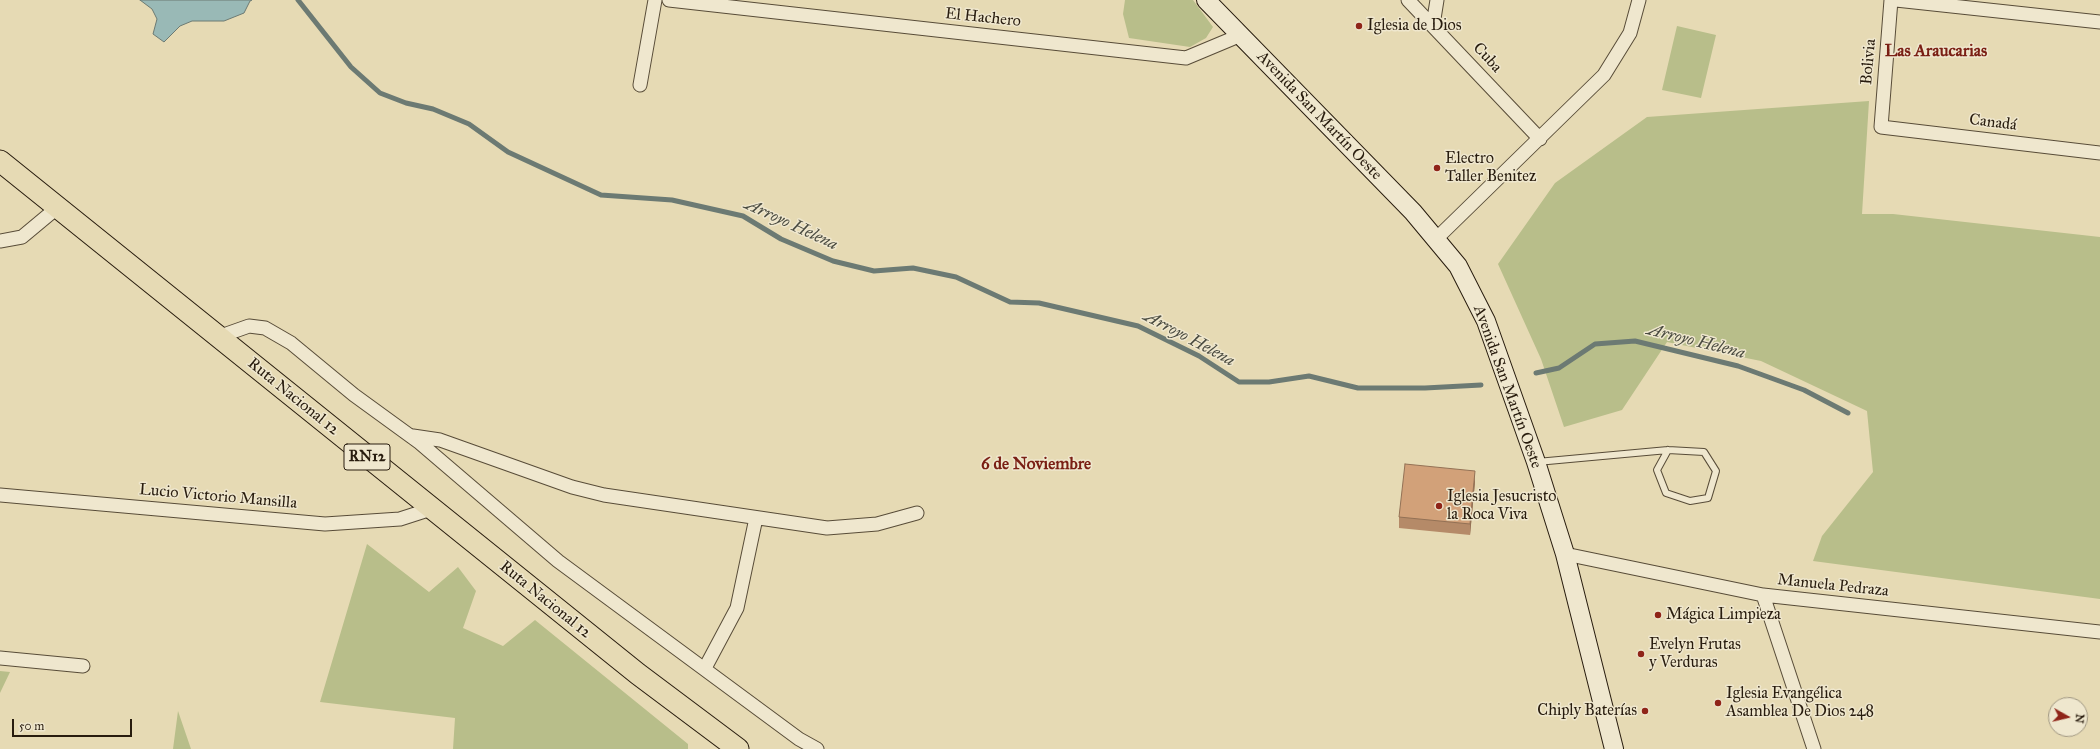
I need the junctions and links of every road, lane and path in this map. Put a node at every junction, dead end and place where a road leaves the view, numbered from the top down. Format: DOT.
graph roads {
  1 [pos="655,0"];
  2 [pos="669,0"];
  3 [pos="1206,0"];
  4 [pos="1408,0"];
  5 [pos="1437,0"];
  6 [pos="1639,0"];
  7 [pos="1891,0"];
  8 [pos="1896,0"];
  9 [pos="2100,22"];
  10 [pos="1433,25"];
  11 [pos="1241,34"];
  12 [pos="640,85"];
  13 [pos="1881,127"];
  14 [pos="1540,139"];
  15 [pos="2100,153"];
  16 [pos="0,160"];
  17 [pos="58,207"];
  18 [pos="1436,239"];
  19 [pos="0,241"];
  20 [pos="218,336"];
  21 [pos="410,435"];
  22 [pos="1668,450"];
  23 [pos="1536,462"];
  24 [pos="0,495"];
  25 [pos="431,509"];
  26 [pos="917,513"];
  27 [pos="756,518"];
  28 [pos="1565,554"];
  29 [pos="1763,595"];
  30 [pos="2100,632"];
  31 [pos="0,658"];
  32 [pos="83,666"];
  33 [pos="705,668"];
  34 [pos="738,749"];
  35 [pos="817,749"];
  36 [pos="1614,749"];
  37 [pos="1814,749"];
  1 -- 12 [label="street"];
  2 -- 11 [label="street, El Hachero"];
  3 -- 11 [label="main road, Avenida San Martín Oeste"];
  4 -- 10 [label="street, Cuba"];
  5 -- 10 [label="street"];
  6 -- 14 [label="street"];
  7 -- 13 [label="street, Bolivia"];
  8 -- 9 [label="street"];
  10 -- 14 [label="street, Cuba"];
  11 -- 18 [label="main road, Avenida San Martín Oeste"];
  13 -- 15 [label="street, Canadá"];
  14 -- 18 [label="street"];
  16 -- 17 [label="highway, Ruta Nacional 12 / RN12"];
  17 -- 19 [label="street"];
  17 -- 20 [label="highway, Ruta Nacional 12 / RN12"];
  18 -- 23 [label="main road, Avenida San Martín Oeste"];
  20 -- 21 [label="street"];
  20 -- 25 [label="highway, Ruta Nacional 12 / RN12"];
  21 -- 27 [label="street"];
  21 -- 33 [label="street"];
  22 -- 22 [label="lane"];
  22 -- 23 [label="lane"];
  23 -- 28 [label="main road, Avenida San Martín Oeste"];
  24 -- 25 [label="street, Lucio Victorio Mansilla"];
  25 -- 34 [label="highway, Ruta Nacional 12 / RN12"];
  26 -- 27 [label="street"];
  27 -- 33 [label="street"];
  28 -- 29 [label="street, Manuela Pedraza"];
  28 -- 36 [label="main road, Avenida San Martín Oeste"];
  29 -- 30 [label="street, Manuela Pedraza"];
  29 -- 37 [label="street"];
  31 -- 32 [label="street"];
  33 -- 35 [label="street"];
}
